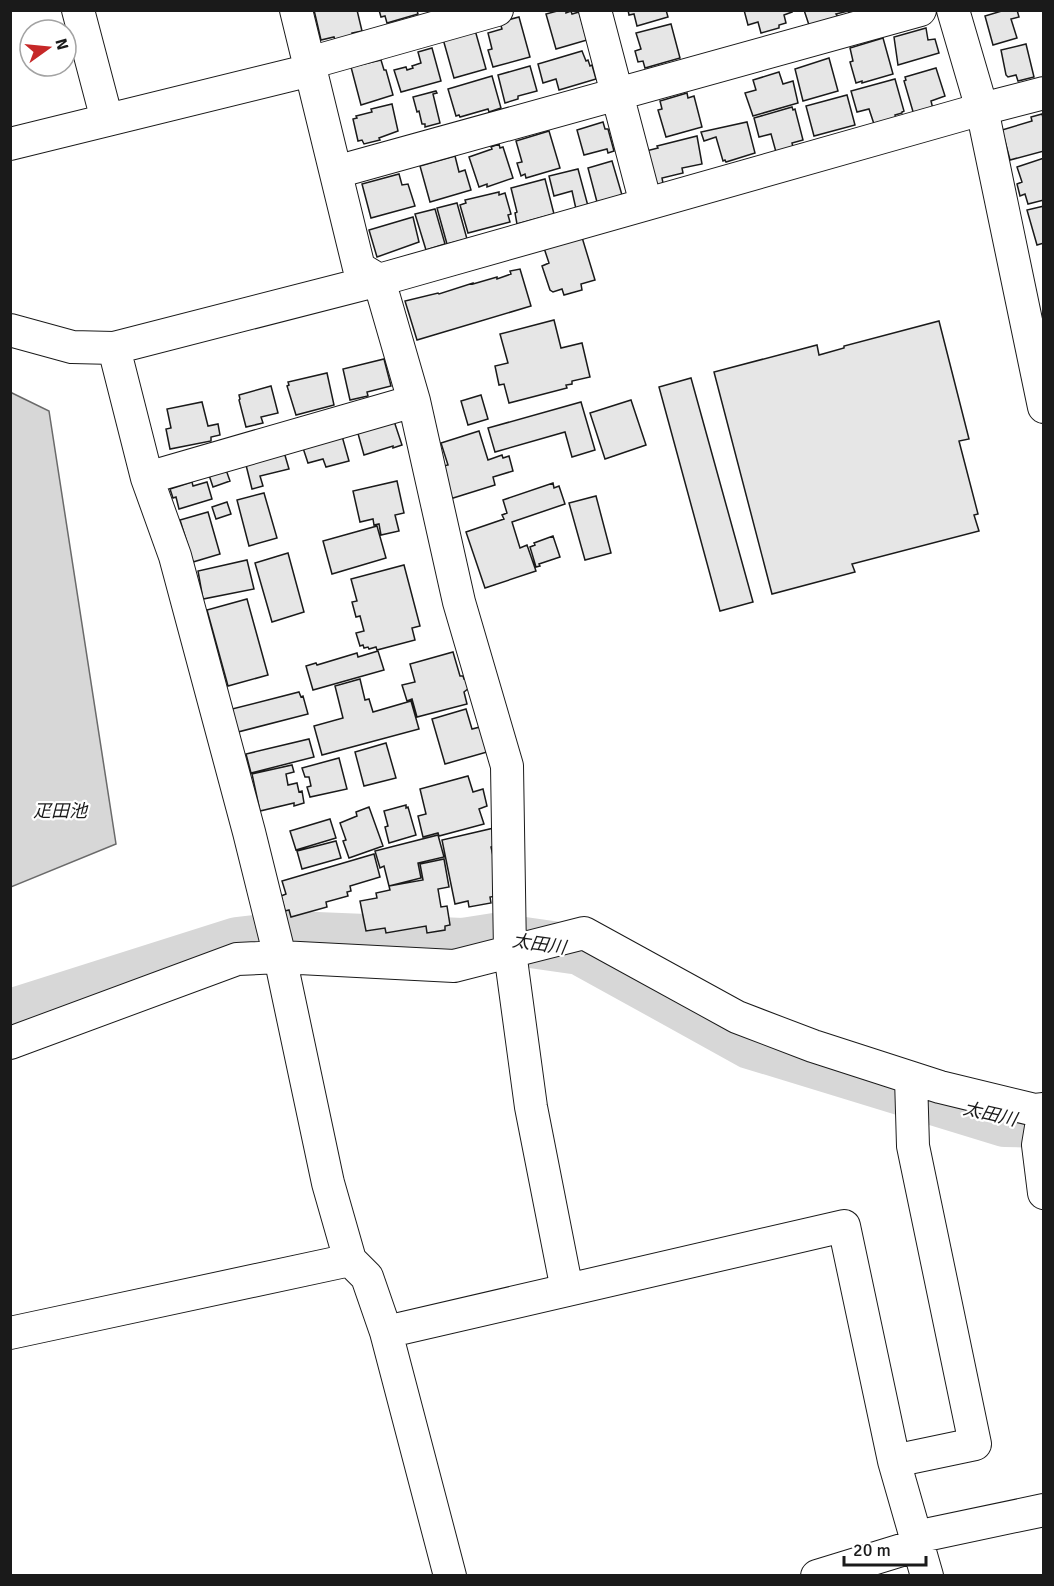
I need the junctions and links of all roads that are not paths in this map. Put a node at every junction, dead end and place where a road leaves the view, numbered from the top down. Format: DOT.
graph roads {
  1 [pos="78,10"];
  2 [pos="297,10"];
  3 [pos="497,10"];
  4 [pos="595,10"];
  5 [pos="920,10"];
  6 [pos="953,10"];
  7 [pos="310,66"];
  8 [pos="1044,93"];
  9 [pos="617,94"];
  10 [pos="982,109"];
  11 [pos="107,120"];
  12 [pos="10,144"];
  13 [pos="336,172"];
  14 [pos="646,204"];
  15 [pos="379,280"];
  16 [pos="10,330"];
  17 [pos="114,348"];
  18 [pos="414,401"];
  19 [pos="1044,407"];
  20 [pos="147,478"];
  21 [pos="510,952"];
  22 [pos="280,957"];
  23 [pos="10,1043"];
  24 [pos="911,1078"];
  25 [pos="1044,1109"];
  26 [pos="1044,1193"];
  27 [pos="350,1260"];
  28 [pos="567,1290"];
  29 [pos="386,1332"];
  30 [pos="10,1333"];
  31 [pos="894,1461"];
  32 [pos="1044,1510"];
  33 [pos="917,1541"];
  34 [pos="450,1575"];
  35 [pos="817,1575"];
  36 [pos="927,1575"];
  1 -- 11 [label="street"];
  2 -- 7 [label="street"];
  3 -- 7 [label="street"];
  4 -- 9 [label="street"];
  5 -- 9 [label="street"];
  6 -- 10 [label="street"];
  7 -- 11 [label="street"];
  7 -- 13 [label="street"];
  8 -- 10 [label="street"];
  9 -- 13 [label="street"];
  9 -- 14 [label="street"];
  10 -- 14 [label="street"];
  10 -- 19 [label="street"];
  11 -- 12 [label="street"];
  13 -- 15 [label="street"];
  14 -- 15 [label="street"];
  15 -- 17 [label="street"];
  15 -- 18 [label="street"];
  16 -- 17 [label="street"];
  17 -- 20 [label="street"];
  18 -- 20 [label="street"];
  18 -- 21 [label="street"];
  20 -- 22 [label="street"];
  21 -- 22 [label="street"];
  21 -- 24 [label="street"];
  21 -- 28 [label="street"];
  22 -- 23 [label="street"];
  22 -- 27 [label="street"];
  24 -- 25 [label="street"];
  24 -- 31 [label="street"];
  25 -- 26 [label="street"];
  27 -- 29 [label="street"];
  27 -- 30 [label="street"];
  28 -- 29 [label="street"];
  28 -- 31 [label="street"];
  29 -- 34 [label="street"];
  31 -- 33 [label="street"];
  32 -- 33 [label="street"];
  33 -- 35 [label="street"];
  33 -- 36 [label="street"];
}
